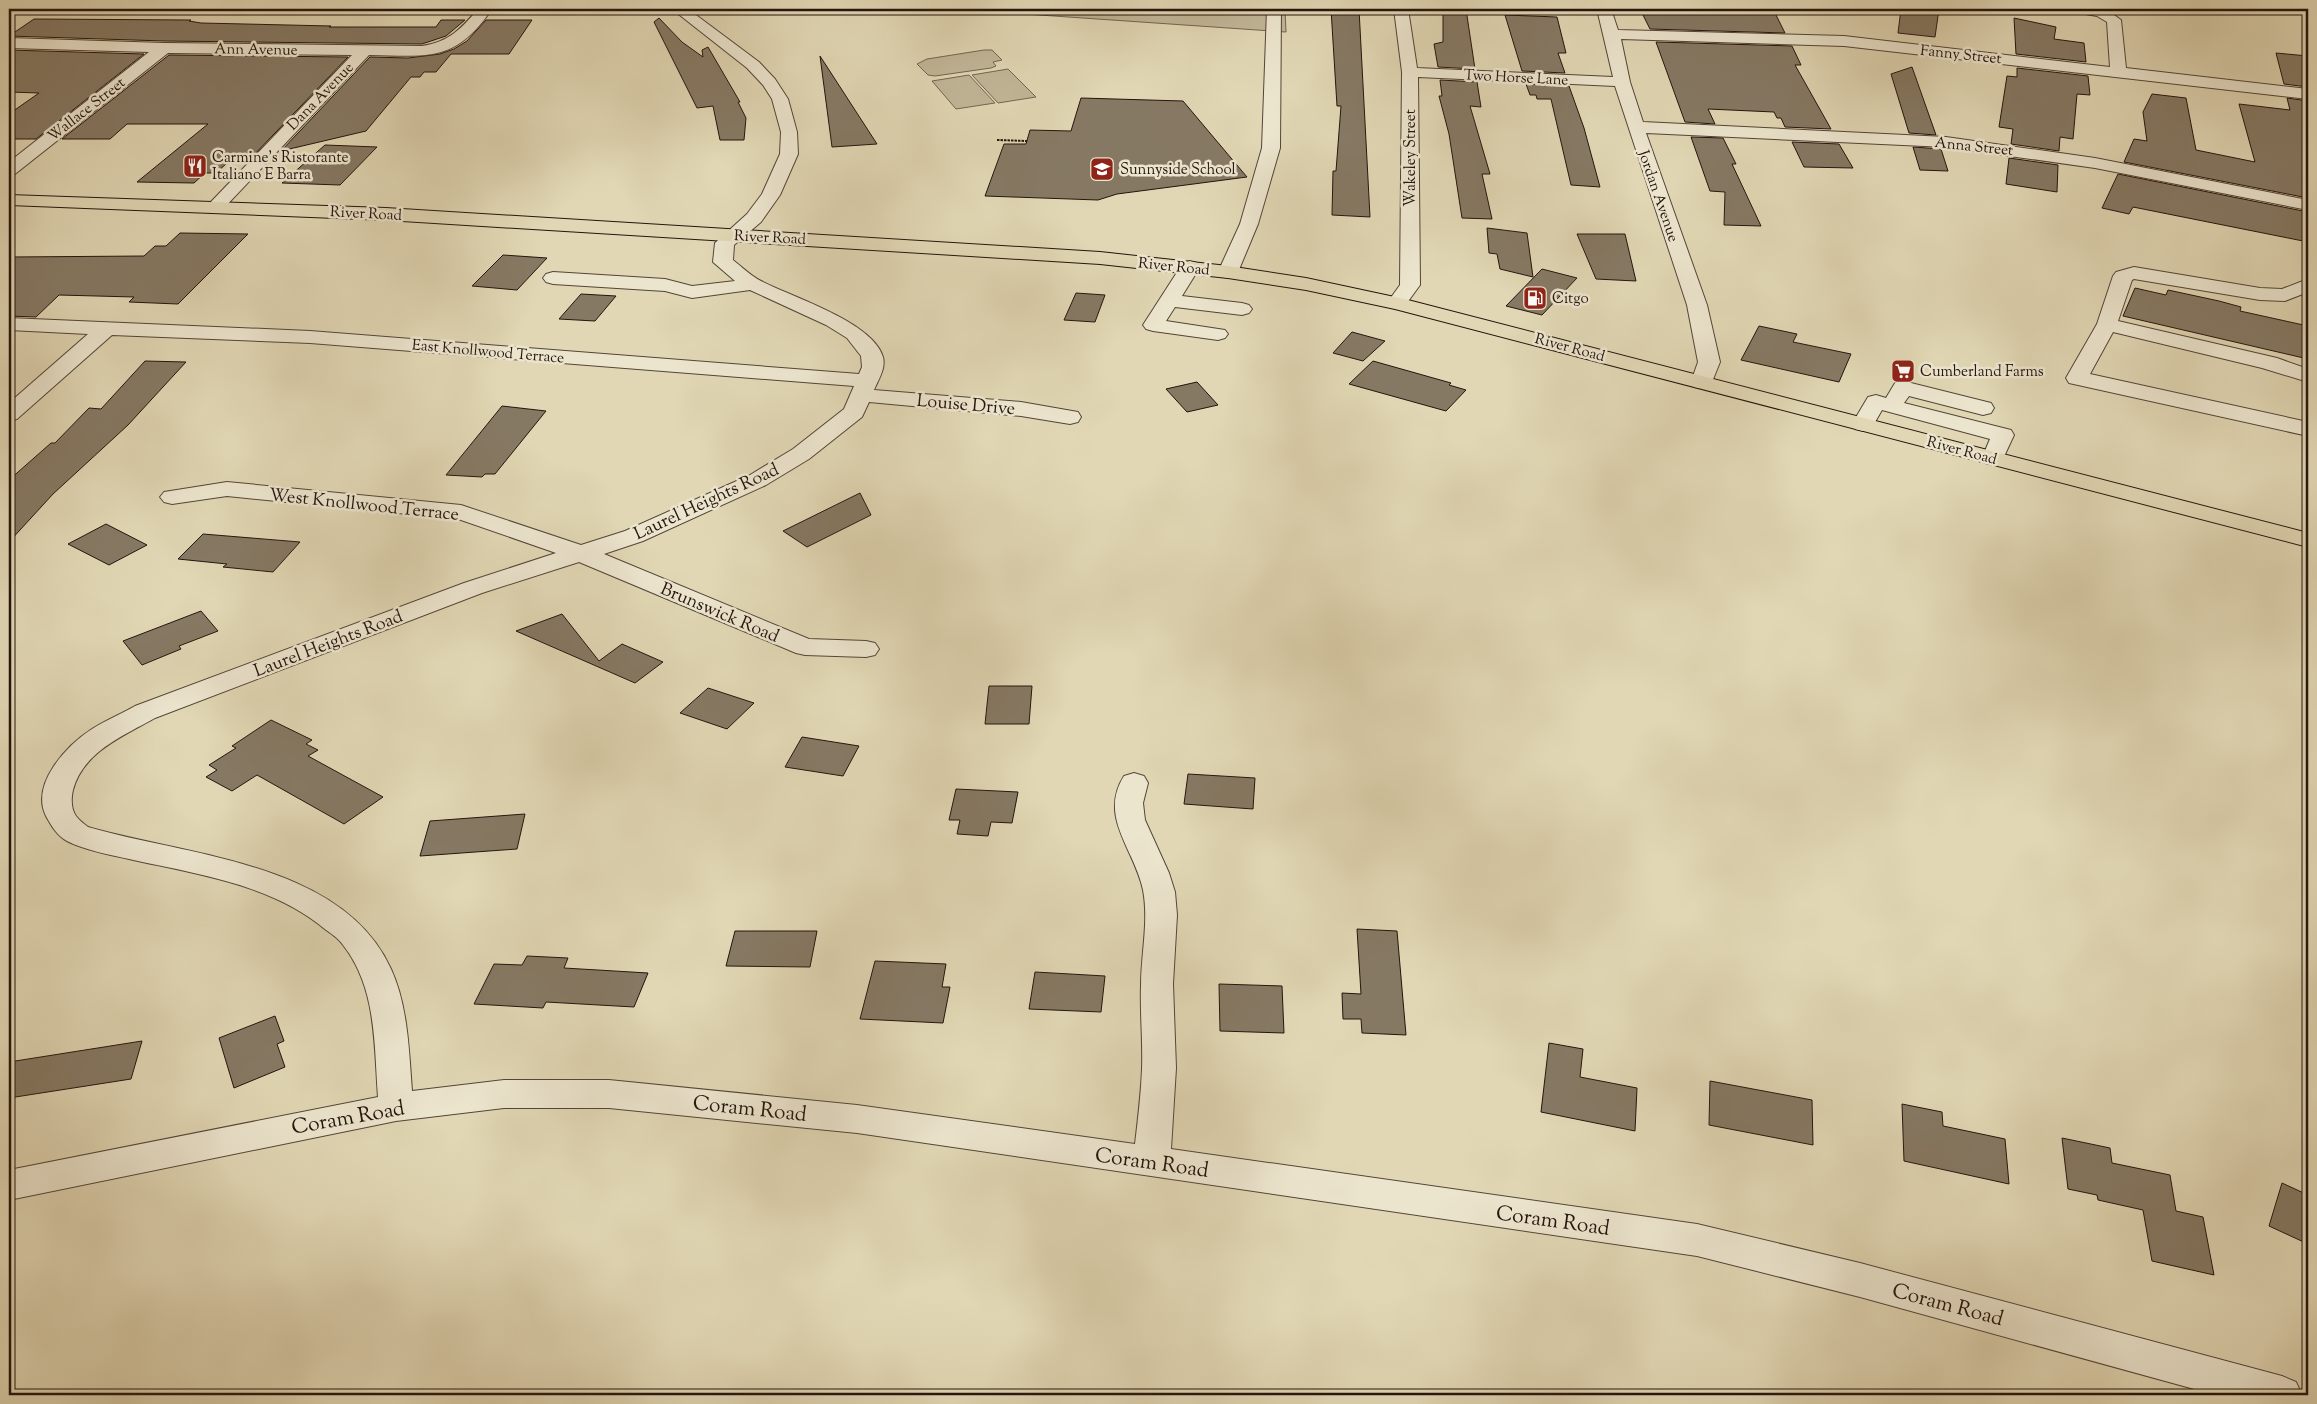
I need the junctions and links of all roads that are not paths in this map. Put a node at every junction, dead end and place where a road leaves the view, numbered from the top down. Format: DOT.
graph roads {
  1 [pos="486,9"];
  2 [pos="683,9"];
  3 [pos="1274,9"];
  4 [pos="1401,9"];
  5 [pos="1604,9"];
  6 [pos="2079,9"];
  7 [pos="1612,34"];
  8 [pos="9,43"];
  9 [pos="164,48"];
  10 [pos="364,51"];
  11 [pos="2118,71"];
  12 [pos="1410,72"];
  13 [pos="1622,82"];
  14 [pos="2308,94"];
  15 [pos="1636,127"];
  16 [pos="9,170"];
  17 [pos="9,200"];
  18 [pos="2308,205"];
  19 [pos="216,206"];
  20 [pos="733,235"];
  21 [pos="1190,267"];
  22 [pos="1228,272"];
  23 [pos="553,278"];
  24 [pos="752,284"];
  25 [pos="2308,285"];
  26 [pos="1169,300"];
  27 [pos="1397,303"];
  28 [pos="1242,309"];
  29 [pos="9,324"];
  30 [pos="2107,324"];
  31 [pos="108,327"];
  32 [pos="1218,334"];
  33 [pos="2308,376"];
  34 [pos="1702,382"];
  35 [pos="865,388"];
  36 [pos="1990,388"];
  37 [pos="9,414"];
  38 [pos="1070,417"];
  39 [pos="1979,418"];
  40 [pos="1863,424"];
  41 [pos="2308,429"];
  42 [pos="1994,458"];
  43 [pos="172,497"];
  44 [pos="2308,540"];
  45 [pos="580,553"];
  46 [pos="866,649"];
  47 [pos="1134,783"];
  48 [pos="396,1106"];
  49 [pos="1152,1162"];
  50 [pos="9,1185"];
  51 [pos="2282,1395"];
  1 -- 10 [label="street, Ann Avenue"];
  2 -- 20 [label="street"];
  3 -- 22 [label="street"];
  4 -- 12 [label="street, Wakeley Street"];
  5 -- 7 [label="street, Jordan Avenue"];
  6 -- 11 [label="street"];
  7 -- 11 [label="street, Fanny Street"];
  7 -- 13 [label="street, Jordan Avenue"];
  8 -- 9 [label="street, Ann Avenue"];
  9 -- 10 [label="street, Ann Avenue"];
  9 -- 16 [label="street, Wallace Street"];
  10 -- 19 [label="street, Dana Avenue"];
  11 -- 14 [label="street, Fanny Street"];
  12 -- 13 [label="street, Two Horse Lane"];
  12 -- 27 [label="street, Wakeley Street"];
  13 -- 15 [label="street, Jordan Avenue"];
  15 -- 18 [label="street, Anna Street"];
  15 -- 34 [label="street, Jordan Avenue"];
  17 -- 19 [label="main road, River Road"];
  19 -- 20 [label="main road, River Road"];
  20 -- 21 [label="main road, River Road"];
  20 -- 24 [label="street, Laurel Heights Road"];
  21 -- 22 [label="main road, River Road"];
  21 -- 26 [label="street"];
  22 -- 27 [label="main road, River Road"];
  23 -- 24 [label="street"];
  24 -- 35 [label="street, Laurel Heights Road"];
  25 -- 30 [label="street"];
  26 -- 28 [label="street"];
  26 -- 32 [label="street"];
  27 -- 34 [label="main road, River Road"];
  29 -- 31 [label="street, East Knollwood Terrace"];
  30 -- 33 [label="street"];
  30 -- 41 [label="street"];
  31 -- 35 [label="street, East Knollwood Terrace"];
  31 -- 37 [label="street"];
  34 -- 40 [label="main road, River Road"];
  35 -- 38 [label="street, Louise Drive"];
  35 -- 45 [label="street, Laurel Heights Road"];
  36 -- 39 [label="street"];
  39 -- 40 [label="street"];
  39 -- 42 [label="street"];
  40 -- 42 [label="main road, River Road"];
  42 -- 44 [label="main road, River Road"];
  43 -- 45 [label="street, West Knollwood Terrace"];
  45 -- 46 [label="street, Brunswick Road"];
  45 -- 48 [label="street, Laurel Heights Road"];
  47 -- 49 [label="street"];
  48 -- 49 [label="street, Coram Road"];
  48 -- 50 [label="street, Coram Road"];
  49 -- 51 [label="street, Coram Road"];
}
